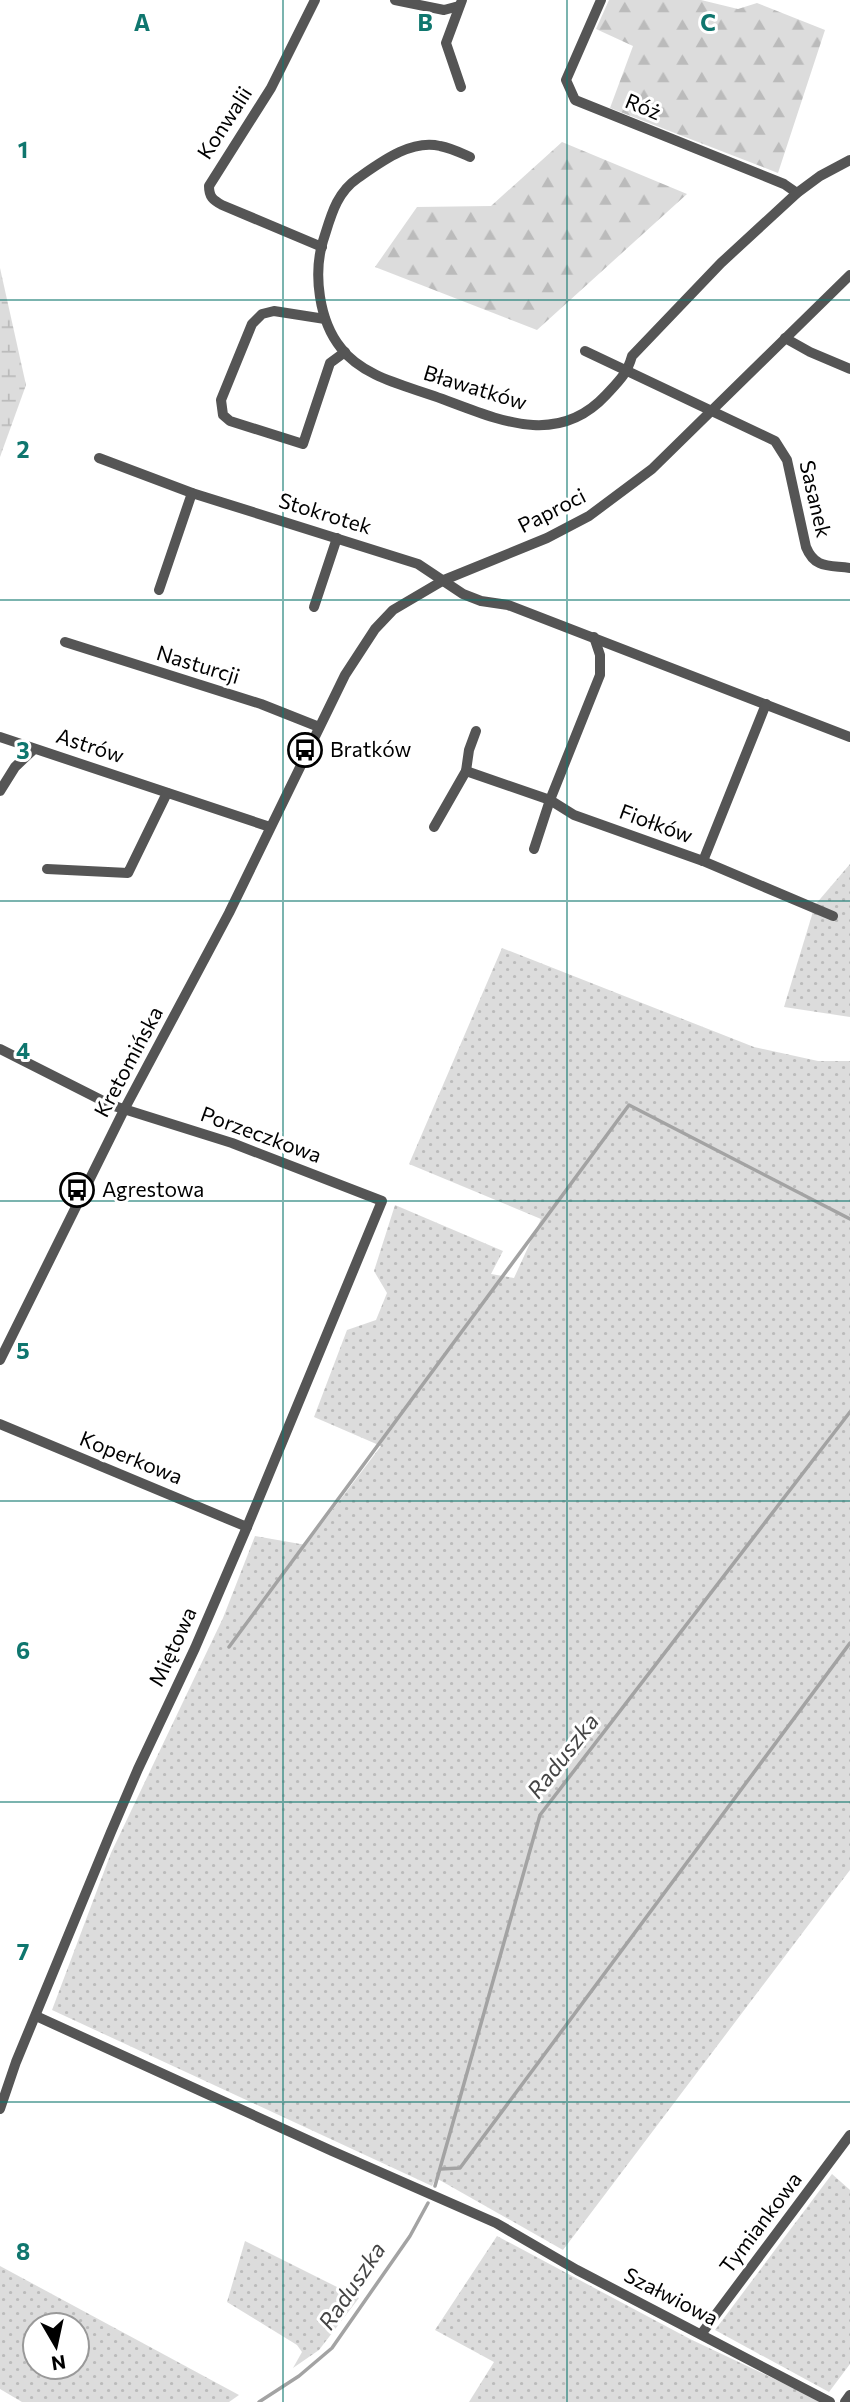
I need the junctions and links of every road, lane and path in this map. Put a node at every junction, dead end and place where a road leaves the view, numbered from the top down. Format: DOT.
graph roads {
  1 [pos="315,0"];
  2 [pos="395,0"];
  3 [pos="601,0"];
  4 [pos="460,3"];
  5 [pos="461,87"];
  6 [pos="470,157"];
  7 [pos="850,160"];
  8 [pos="797,193"];
  9 [pos="322,247"];
  10 [pos="850,275"];
  11 [pos="325,319"];
  12 [pos="785,338"];
  13 [pos="584,351"];
  14 [pos="345,352"];
  15 [pos="850,369"];
  16 [pos="627,372"];
  17 [pos="710,411"];
  18 [pos="99,458"];
  19 [pos="192,493"];
  20 [pos="337,538"];
  21 [pos="849,566"];
  22 [pos="444,580"];
  23 [pos="159,590"];
  24 [pos="314,607"];
  25 [pos="594,637"];
  26 [pos="65,642"];
  27 [pos="766,704"];
  28 [pos="319,727"];
  29 [pos="476,731"];
  30 [pos="0,737"];
  31 [pos="850,737"];
  32 [pos="34,749"];
  33 [pos="466,771"];
  34 [pos="292,781"];
  35 [pos="0,791"];
  36 [pos="167,793"];
  37 [pos="550,800"];
  38 [pos="270,827"];
  39 [pos="434,827"];
  40 [pos="534,849"];
  41 [pos="703,862"];
  42 [pos="47,869"];
  43 [pos="833,916"];
  44 [pos="0,1049"];
  45 [pos="125,1108"];
  46 [pos="382,1201"];
  47 [pos="0,1360"];
  48 [pos="0,1424"];
  49 [pos="247,1527"];
  50 [pos="36,2016"];
  51 [pos="0,2109"];
  52 [pos="850,2135"];
  53 [pos="702,2333"];
  54 [pos="850,2395"];
  55 [pos="831,2402"];
  56 [pos="845,2402"];
  1 -- 9 [label="street, Konwalii"];
  2 -- 4 [label="street"];
  3 -- 8 [label="street, Róż"];
  4 -- 5 [label="street"];
  6 -- 9 [label="street, Bławatków"];
  7 -- 8 [label="street"];
  8 -- 16 [label="street"];
  9 -- 11 [label="street, Bławatków"];
  10 -- 12 [label="street, Paproci"];
  11 -- 14 [label="street, Bławatków"];
  11 -- 14 [label="street"];
  12 -- 15 [label="street"];
  12 -- 17 [label="street, Paproci"];
  13 -- 16 [label="street"];
  14 -- 16 [label="street, Bławatków"];
  16 -- 17 [label="street"];
  17 -- 21 [label="street, Sasanek"];
  17 -- 22 [label="street, Paproci"];
  18 -- 19 [label="street, Stokrotek"];
  19 -- 20 [label="street, Stokrotek"];
  19 -- 23 [label="street"];
  20 -- 22 [label="street, Stokrotek"];
  20 -- 24 [label="street"];
  22 -- 25 [label="street"];
  22 -- 28 [label="street, Paproci"];
  25 -- 27 [label="street"];
  25 -- 37 [label="street"];
  26 -- 28 [label="street, Nasturcji"];
  27 -- 31 [label="street"];
  27 -- 41 [label="street"];
  28 -- 34 [label="street, Paproci"];
  29 -- 33 [label="street"];
  30 -- 32 [label="street, Astrów"];
  32 -- 35 [label="street"];
  32 -- 36 [label="street, Astrów"];
  33 -- 37 [label="street, Fiołków"];
  33 -- 39 [label="street"];
  34 -- 38 [label="street, Kretomińska"];
  36 -- 38 [label="street, Astrów"];
  36 -- 42 [label="street"];
  37 -- 40 [label="street"];
  37 -- 41 [label="street, Fiołków"];
  38 -- 45 [label="street, Kretomińska"];
  41 -- 43 [label="street, Fiołków"];
  44 -- 45 [label="street"];
  45 -- 46 [label="street, Porzeczkowa"];
  45 -- 47 [label="street, Kretomińska"];
  46 -- 49 [label="street, Miętowa"];
  48 -- 49 [label="street, Koperkowa"];
  49 -- 50 [label="street, Miętowa"];
  50 -- 51 [label="street, Miętowa"];
  50 -- 53 [label="street, Szałwiowa"];
  52 -- 53 [label="street, Tymiankowa"];
  53 -- 55 [label="street, Szałwiowa"];
  54 -- 56 [label="street"];
}
